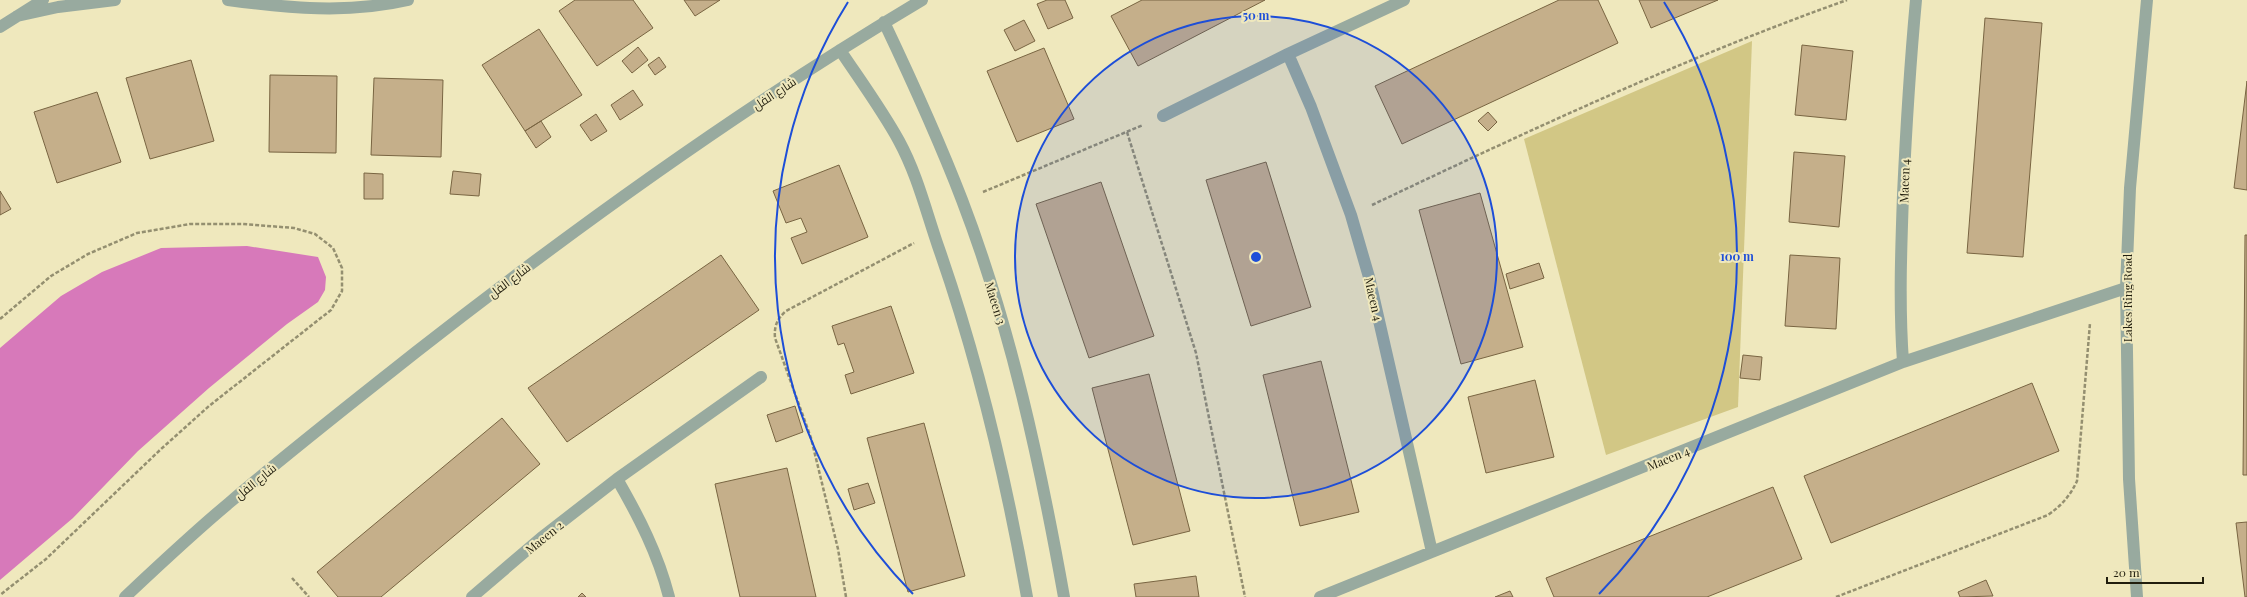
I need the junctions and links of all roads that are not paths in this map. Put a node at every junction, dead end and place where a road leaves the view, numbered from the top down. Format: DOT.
graph roads {
  1 [pos="43,0"];
  2 [pos="115,0"];
  3 [pos="228,0"];
  4 [pos="408,0"];
  5 [pos="922,0"];
  6 [pos="1404,0"];
  7 [pos="1916,0"];
  8 [pos="2147,0"];
  9 [pos="264,2"];
  10 [pos="17,16"];
  11 [pos="884,22"];
  12 [pos="0,27"];
  13 [pos="840,50"];
  14 [pos="1288,54"];
  15 [pos="1164,116"];
  16 [pos="2126,288"];
  17 [pos="1903,362"];
  18 [pos="761,377"];
  19 [pos="617,479"];
  20 [pos="1432,552"];
  21 [pos="125,597"];
  22 [pos="472,597"];
  23 [pos="669,597"];
  24 [pos="1027,597"];
  25 [pos="1064,597"];
  26 [pos="1320,597"];
  27 [pos="2136,597"];
  1 -- 10 [label="street"];
  2 -- 10 [label="street"];
  3 -- 9 [label="street"];
  4 -- 9 [label="street"];
  5 -- 11 [label="street, شارع الفل"];
  6 -- 14 [label="street"];
  7 -- 17 [label="street, Maeen 4"];
  8 -- 16 [label="street, Lakes Ring Road"];
  10 -- 12 [label="street"];
  11 -- 13 [label="street, شارع الفل"];
  11 -- 25 [label="street, Maeen 3"];
  13 -- 21 [label="street, شارع الفل"];
  13 -- 24 [label="street"];
  14 -- 15 [label="street"];
  14 -- 20 [label="street, Maeen 4"];
  16 -- 17 [label="street, Maeen 4"];
  16 -- 27 [label="street, Lakes Ring Road"];
  17 -- 20 [label="street, Maeen 4"];
  18 -- 19 [label="street, Maeen 2"];
  19 -- 22 [label="street, Maeen 2"];
  19 -- 23 [label="street"];
  20 -- 26 [label="street, Maeen 4"];
}
